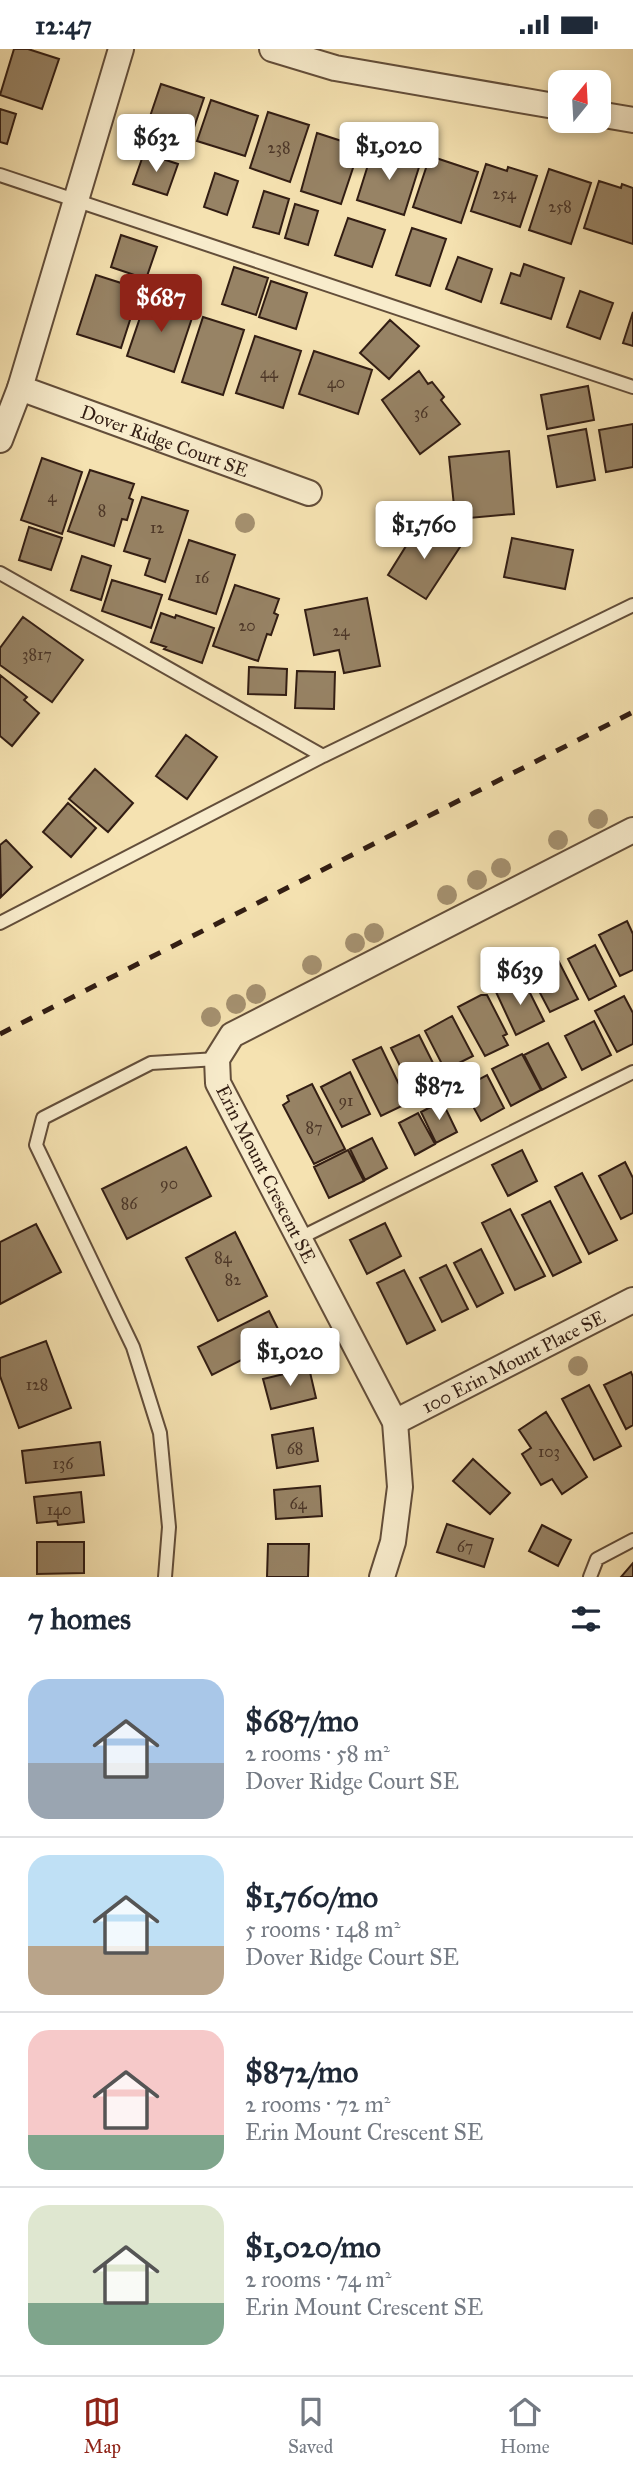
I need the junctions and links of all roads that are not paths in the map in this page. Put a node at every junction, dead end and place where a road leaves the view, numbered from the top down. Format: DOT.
graph roads {
  1 [pos="121,49"];
  2 [pos="272,49"];
  3 [pos="548,105"];
  4 [pos="611,116"];
  5 [pos="633,120"];
  6 [pos="0,175"];
  7 [pos="75,199"];
  8 [pos="633,387"];
  9 [pos="20,388"];
  10 [pos="0,440"];
  11 [pos="309,493"];
  12 [pos="0,573"];
  13 [pos="633,605"];
  14 [pos="323,756"];
  15 [pos="633,830"];
  16 [pos="0,923"];
  17 [pos="217,1059"];
  18 [pos="633,1072"];
  19 [pos="298,1239"];
  20 [pos="633,1300"];
  21 [pos="395,1422"];
  22 [pos="633,1539"];
  23 [pos="165,1577"];
  24 [pos="382,1577"];
  25 [pos="590,1577"];
  1 -- 7 [label="street"];
  2 -- 3 [label="street"];
  4 -- 5 [label="street"];
  6 -- 7 [label="lane"];
  7 -- 8 [label="lane"];
  7 -- 9 [label="street"];
  9 -- 10 [label="street"];
  9 -- 11 [label="street, Dover Ridge Court SE"];
  12 -- 14 [label="lane"];
  13 -- 14 [label="lane"];
  14 -- 16 [label="lane"];
  15 -- 17 [label="street, Erin Mount Crescent SE"];
  17 -- 19 [label="street, Erin Mount Crescent SE"];
  17 -- 23 [label="lane"];
  18 -- 19 [label="lane"];
  19 -- 21 [label="street, Erin Mount Crescent SE"];
  20 -- 21 [label="street, 100 Erin Mount Place SE"];
  21 -- 24 [label="street, Erin Mount Crescent SE"];
  22 -- 25 [label="lane"];
}
